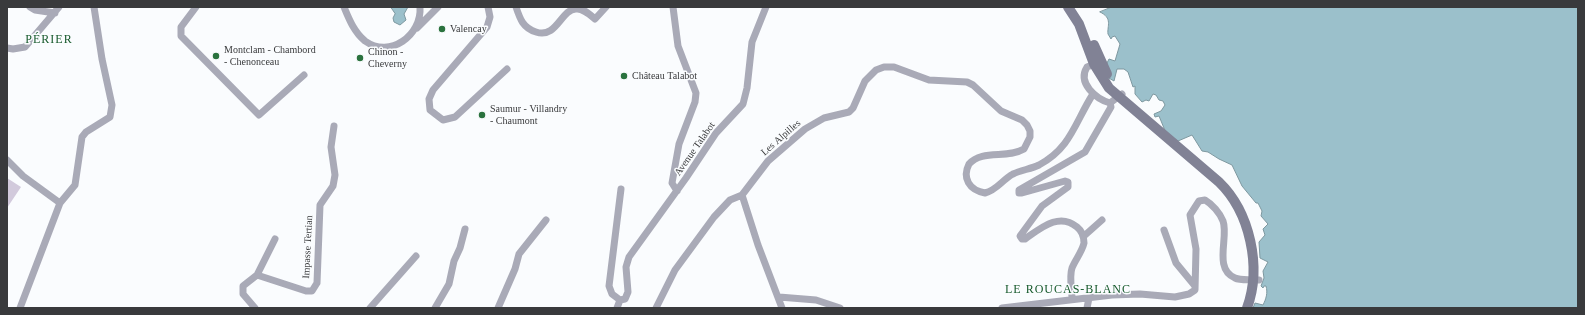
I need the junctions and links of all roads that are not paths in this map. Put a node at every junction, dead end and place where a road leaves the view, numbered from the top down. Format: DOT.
graph roads {
  1 [pos="30,7"];
  2 [pos="94,7"];
  3 [pos="196,7"];
  4 [pos="344,7"];
  5 [pos="420,7"];
  6 [pos="438,7"];
  7 [pos="488,7"];
  8 [pos="516,7"];
  9 [pos="606,7"];
  10 [pos="673,7"];
  11 [pos="766,7"];
  12 [pos="1068,7"];
  13 [pos="1076,7"];
  14 [pos="57,10"];
  15 [pos="415,30"];
  16 [pos="7,48"];
  17 [pos="1098,62"];
  18 [pos="507,69"];
  19 [pos="304,75"];
  20 [pos="1092,94"];
  21 [pos="1117,98"];
  22 [pos="334,126"];
  23 [pos="7,160"];
  24 [pos="675,172"];
  25 [pos="686,178"];
  26 [pos="621,189"];
  27 [pos="677,191"];
  28 [pos="742,195"];
  29 [pos="60,203"];
  30 [pos="546,220"];
  31 [pos="1102,220"];
  32 [pos="465,229"];
  33 [pos="1164,230"];
  34 [pos="1084,236"];
  35 [pos="275,239"];
  36 [pos="416,256"];
  37 [pos="257,275"];
  38 [pos="1257,280"];
  39 [pos="1196,286"];
  40 [pos="778,297"];
  41 [pos="1089,298"];
  42 [pos="1072,299"];
  43 [pos="620,300"];
  44 [pos="20,308"];
  45 [pos="255,308"];
  46 [pos="370,308"];
  47 [pos="435,308"];
  48 [pos="498,308"];
  49 [pos="617,308"];
  50 [pos="656,308"];
  51 [pos="782,308"];
  52 [pos="840,308"];
  53 [pos="1002,308"];
  54 [pos="1087,308"];
  55 [pos="1247,308"];
  56 [pos="1253,308"];
  1 -- 14 [label="street"];
  2 -- 29 [label="street"];
  3 -- 19 [label="street"];
  4 -- 15 [label="street"];
  5 -- 15 [label="street"];
  6 -- 15 [label="street"];
  7 -- 18 [label="street"];
  8 -- 9 [label="street"];
  10 -- 24 [label="street, Avenue Talabot"];
  11 -- 25 [label="street, Avenue Talabot"];
  12 -- 17 [label="main road"];
  13 -- 17 [label="main road"];
  14 -- 16 [label="street"];
  17 -- 20 [label="street"];
  17 -- 21 [label="main road"];
  17 -- 21 [label="main road"];
  20 -- 21 [label="street"];
  20 -- 28 [label="street, Les Alpilles"];
  21 -- 34 [label="street"];
  21 -- 38 [label="main road"];
  22 -- 37 [label="street, Impasse Tertian"];
  23 -- 29 [label="street"];
  24 -- 25 [label="street"];
  24 -- 27 [label="street, Avenue Talabot"];
  25 -- 27 [label="street, Avenue Talabot"];
  26 -- 43 [label="street"];
  27 -- 43 [label="street"];
  28 -- 40 [label="street"];
  28 -- 50 [label="street, Les Alpilles"];
  29 -- 44 [label="street"];
  30 -- 48 [label="street"];
  31 -- 34 [label="street"];
  32 -- 47 [label="street"];
  33 -- 39 [label="street"];
  34 -- 42 [label="street"];
  35 -- 37 [label="street"];
  36 -- 46 [label="street"];
  37 -- 45 [label="street"];
  38 -- 39 [label="street"];
  38 -- 55 [label="main road"];
  38 -- 56 [label="main road"];
  39 -- 41 [label="street"];
  40 -- 51 [label="street"];
  40 -- 52 [label="street"];
  41 -- 42 [label="street"];
  41 -- 54 [label="street"];
  42 -- 53 [label="street"];
  43 -- 49 [label="street"];
}
